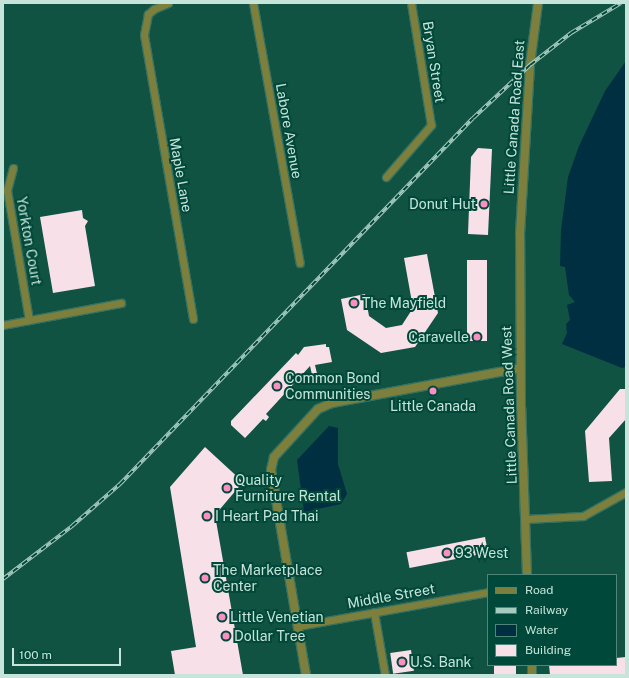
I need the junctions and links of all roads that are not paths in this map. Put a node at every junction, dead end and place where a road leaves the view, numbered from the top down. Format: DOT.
graph roads {
  1 [pos="168,3"];
  2 [pos="253,3"];
  3 [pos="411,3"];
  4 [pos="538,3"];
  5 [pos="13,168"];
  6 [pos="386,176"];
  7 [pos="520,234"];
  8 [pos="300,263"];
  9 [pos="122,303"];
  10 [pos="193,319"];
  11 [pos="29,320"];
  12 [pos="3,324"];
  13 [pos="520,368"];
  14 [pos="626,492"];
  15 [pos="526,519"];
  16 [pos="527,574"];
  17 [pos="487,592"];
  18 [pos="374,612"];
  19 [pos="298,626"];
  20 [pos="306,675"];
  21 [pos="385,675"];
  1 -- 10 [label="street, Maple Lane"];
  2 -- 8 [label="street, Labore Avenue"];
  3 -- 6 [label="street, Bryan Street"];
  4 -- 7 [label="street, Little Canada Road East"];
  5 -- 11 [label="street, Yorkton Court"];
  7 -- 13 [label="street, Little Canada Road West"];
  9 -- 11 [label="street"];
  11 -- 12 [label="street"];
  13 -- 15 [label="street, Little Canada Road West"];
  13 -- 19 [label="street"];
  14 -- 15 [label="street"];
  15 -- 16 [label="street, Little Canada Road West"];
  17 -- 18 [label="street, Middle Street"];
  18 -- 19 [label="street, Middle Street"];
  18 -- 21 [label="street"];
  19 -- 20 [label="street"];
}
